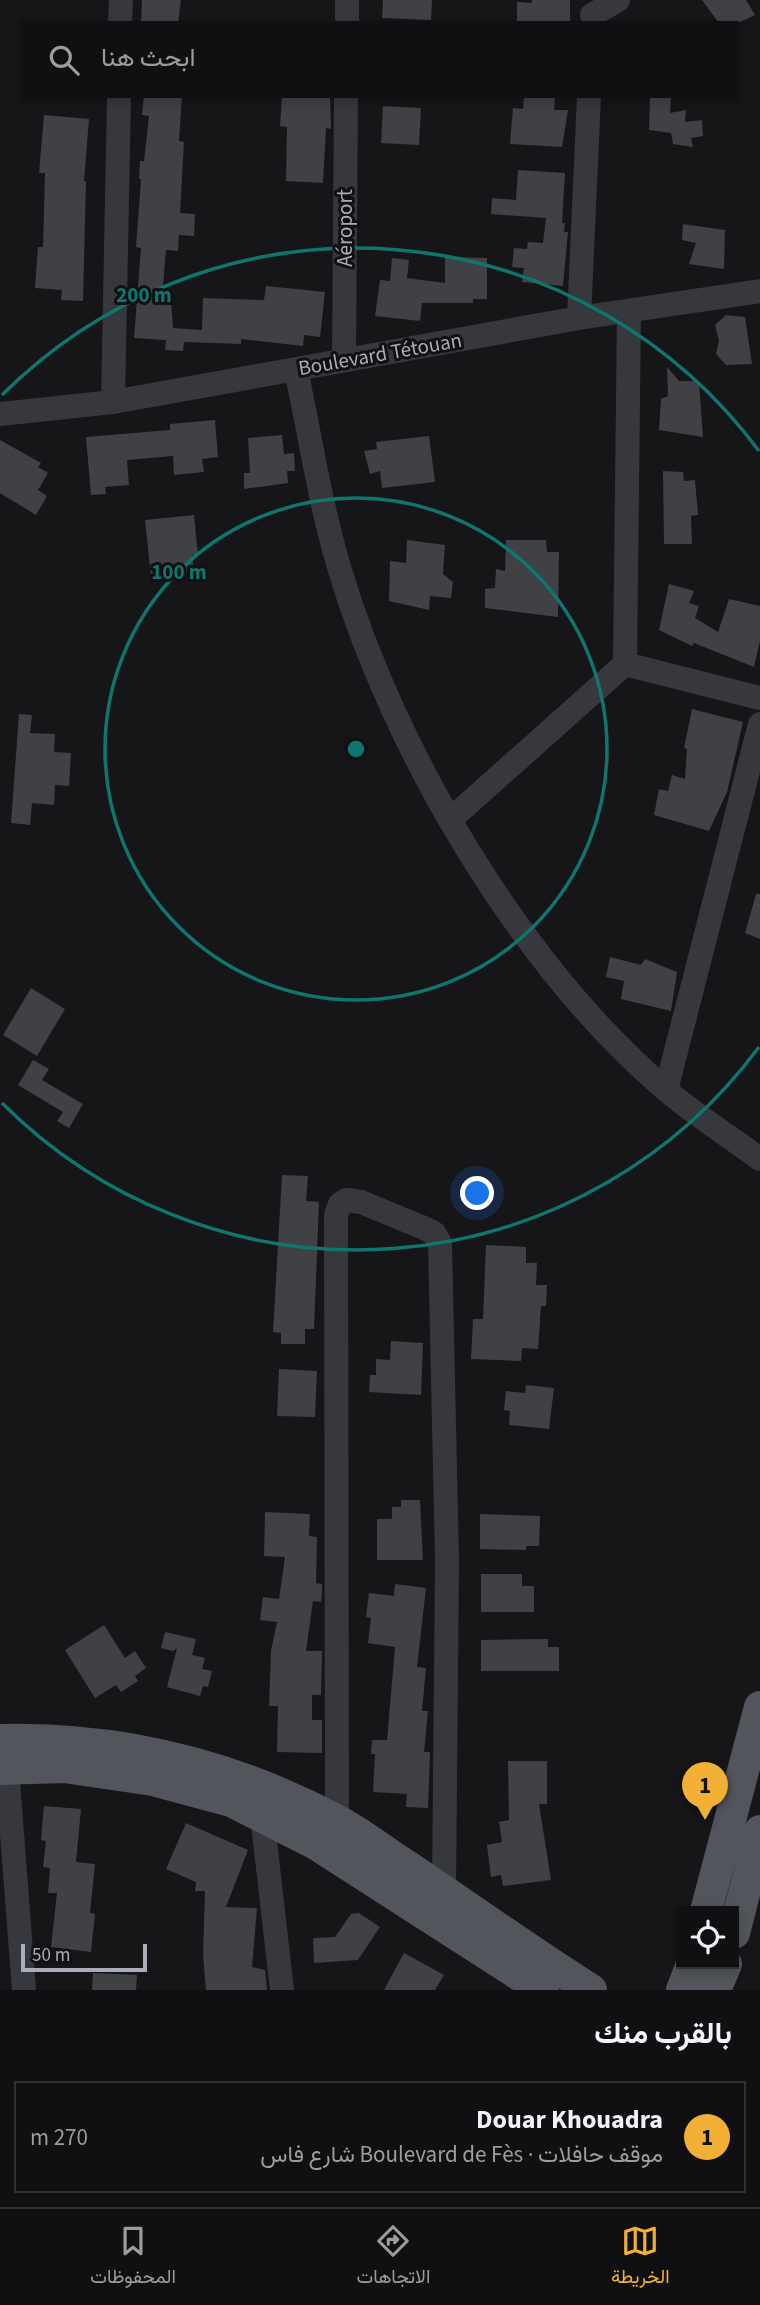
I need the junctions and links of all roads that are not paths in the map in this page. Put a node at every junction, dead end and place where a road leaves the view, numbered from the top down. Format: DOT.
graph roads {
  1 [pos="121,0"];
  2 [pos="347,0"];
  3 [pos="618,0"];
  4 [pos="592,13"];
  5 [pos="120,21"];
  6 [pos="347,21"];
  7 [pos="119,98"];
  8 [pos="346,98"];
  9 [pos="589,98"];
  10 [pos="760,291"];
  11 [pos="629,313"];
  12 [pos="579,318"];
  13 [pos="344,360"];
  14 [pos="296,370"];
  15 [pos="113,402"];
  16 [pos="0,414"];
  17 [pos="625,664"];
  18 [pos="760,698"];
  19 [pos="760,724"];
  20 [pos="451,819"];
  21 [pos="666,1090"];
  22 [pos="760,1159"];
  23 [pos="760,1707"];
  24 [pos="2,1759"];
  25 [pos="262,1815"];
  26 [pos="337,1820"];
  27 [pos="760,1831"];
  28 [pos="444,1891"];
  29 [pos="707,1906"];
  30 [pos="739,1913"];
  31 [pos="690,1969"];
  32 [pos="724,1969"];
  33 [pos="24,1990"];
  34 [pos="282,1990"];
  35 [pos="543,1990"];
  36 [pos="591,1990"];
  37 [pos="682,1990"];
  38 [pos="715,1990"];
  1 -- 5 [label="street"];
  2 -- 6 [label="street"];
  3 -- 4 [label="street"];
  7 -- 15 [label="street"];
  8 -- 13 [label="street, Aéroport"];
  9 -- 12 [label="street"];
  10 -- 11 [label="street, Boulevard Tétouan"];
  11 -- 12 [label="street, Boulevard Tétouan"];
  11 -- 17 [label="street"];
  12 -- 13 [label="street, Boulevard Tétouan"];
  13 -- 14 [label="street, Boulevard Tétouan"];
  14 -- 15 [label="street, Boulevard Tétouan"];
  14 -- 20 [label="street"];
  15 -- 16 [label="street, Boulevard Tétouan"];
  17 -- 18 [label="street"];
  17 -- 20 [label="street"];
  19 -- 21 [label="street"];
  20 -- 21 [label="street"];
  21 -- 22 [label="street"];
  23 -- 29 [label="main road"];
  24 -- 25 [label="main road"];
  24 -- 26 [label="main road"];
  24 -- 33 [label="street"];
  25 -- 34 [label="street"];
  25 -- 35 [label="main road"];
  26 -- 28 [label="main road"];
  26 -- 28 [label="street"];
  27 -- 30 [label="main road"];
  28 -- 36 [label="main road"];
  31 -- 37 [label="main road"];
  32 -- 38 [label="main road"];
}
